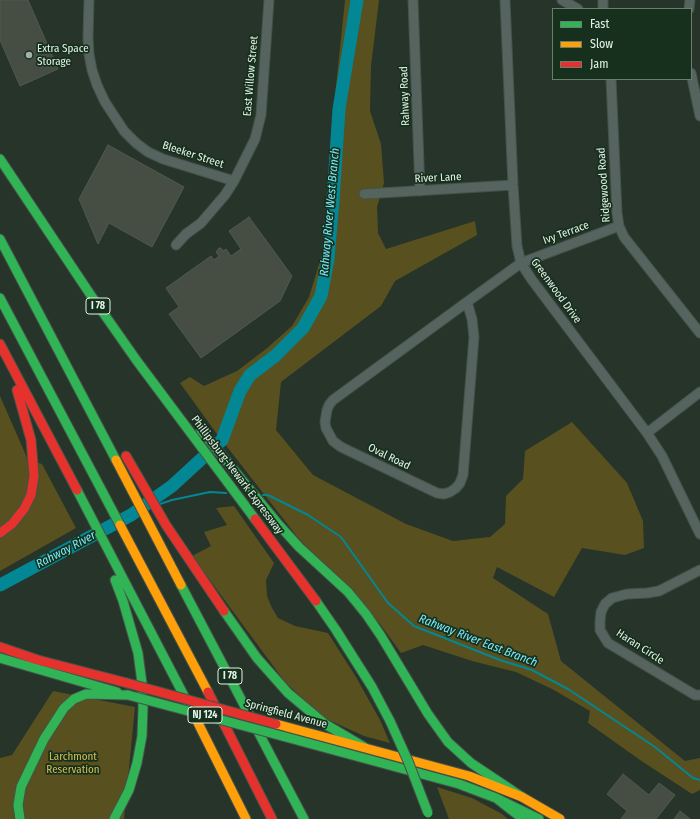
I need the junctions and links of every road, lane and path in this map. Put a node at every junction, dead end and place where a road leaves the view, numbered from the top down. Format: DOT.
graph roads {
  1 [pos="89,0"];
  2 [pos="269,0"];
  3 [pos="413,0"];
  4 [pos="505,0"];
  5 [pos="562,0"];
  6 [pos="576,8"];
  7 [pos="692,75"];
  8 [pos="611,80"];
  9 [pos="697,85"];
  10 [pos="700,116"];
  11 [pos="0,159"];
  12 [pos="234,181"];
  13 [pos="513,185"];
  14 [pos="420,190"];
  15 [pos="364,194"];
  16 [pos="619,226"];
  17 [pos="0,239"];
  18 [pos="176,245"];
  19 [pos="521,263"];
  20 [pos="0,298"];
  21 [pos="467,302"];
  22 [pos="35,306"];
  23 [pos="106,317"];
  24 [pos="700,334"];
  25 [pos="0,344"];
  26 [pos="9,361"];
  27 [pos="700,392"];
  28 [pos="176,397"];
  29 [pos="101,411"];
  30 [pos="195,422"];
  31 [pos="647,433"];
  32 [pos="120,446"];
  33 [pos="0,533"];
  34 [pos="700,534"];
  35 [pos="109,555"];
  36 [pos="700,570"];
  37 [pos="0,647"];
  38 [pos="0,658"];
  39 [pos="128,695"];
  40 [pos="700,695"];
  41 [pos="364,747"];
  42 [pos="522,797"];
  43 [pos="496,798"];
  44 [pos="429,817"];
  45 [pos="20,819"];
  46 [pos="114,819"];
  47 [pos="246,819"];
  48 [pos="272,819"];
  49 [pos="304,819"];
  50 [pos="523,819"];
  51 [pos="539,819"];
  52 [pos="560,819"];
  1 -- 12 [label="street, Bleeker Street"];
  2 -- 12 [label="street, East Willow Street"];
  3 -- 14 [label="street, Rahway Road"];
  4 -- 13 [label="street, Greenwood Drive"];
  5 -- 6 [label="street"];
  7 -- 9 [label="street"];
  8 -- 16 [label="street, Ridgewood Road"];
  9 -- 10 [label="street"];
  11 -- 23 [label="main road, Phillipsburg-Newark Expressway / I 78"];
  12 -- 18 [label="street, East Willow Street"];
  13 -- 14 [label="street, River Lane"];
  13 -- 19 [label="street, Greenwood Drive"];
  14 -- 15 [label="street, River Lane"];
  16 -- 19 [label="street, Ivy Terrace"];
  16 -- 24 [label="street, Ridgewood Road"];
  17 -- 22 [label="main road, I 78"];
  19 -- 21 [label="street, Oval Road"];
  19 -- 31 [label="street, Greenwood Drive"];
  20 -- 48 [label="main road, I 78"];
  21 -- 21 [label="street, Oval Road"];
  22 -- 29 [label="main road"];
  22 -- 49 [label="main road, I 78"];
  23 -- 28 [label="main road"];
  23 -- 44 [label="main road, Phillipsburg-Newark Expressway / I 78, bridge"];
  25 -- 26 [label="main road"];
  26 -- 33 [label="main road"];
  26 -- 35 [label="main road"];
  27 -- 31 [label="street"];
  30 -- 42 [label="main road"];
  31 -- 34 [label="street, Greenwood Drive"];
  32 -- 41 [label="main road"];
  35 -- 46 [label="main road"];
  35 -- 47 [label="main road"];
  36 -- 40 [label="street, Haran Circle"];
  37 -- 41 [label="main road, Springfield Avenue / NJ 124, bridge"];
  38 -- 39 [label="main road, Springfield Avenue / NJ 124"];
  39 -- 43 [label="main road, Springfield Avenue / NJ 124, bridge"];
  39 -- 45 [label="main road"];
  41 -- 42 [label="main road, Springfield Avenue / NJ 124"];
  42 -- 52 [label="main road, Springfield Avenue / NJ 124"];
  43 -- 50 [label="main road"];
  43 -- 51 [label="main road, Springfield Avenue / NJ 124"];
}
